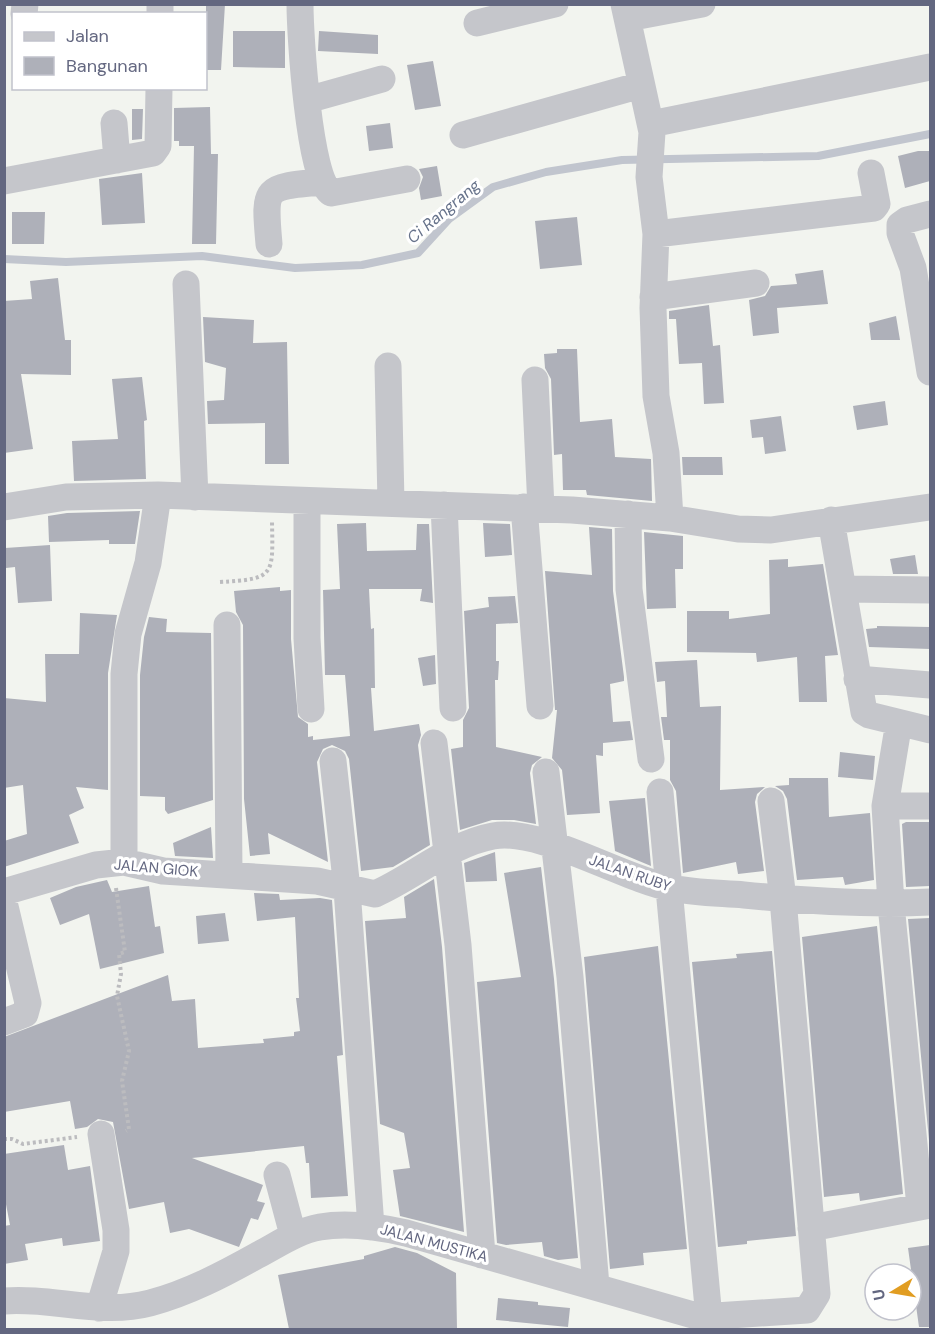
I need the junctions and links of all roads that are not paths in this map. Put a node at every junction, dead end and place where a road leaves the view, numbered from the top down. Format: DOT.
graph roads {
  1 [pos="300,4"];
  2 [pos="555,4"];
  3 [pos="702,4"];
  4 [pos="626,11"];
  5 [pos="477,23"];
  6 [pos="930,67"];
  7 [pos="382,79"];
  8 [pos="641,85"];
  9 [pos="159,90"];
  10 [pos="308,100"];
  11 [pos="114,123"];
  12 [pos="463,135"];
  13 [pos="651,135"];
  14 [pos="117,160"];
  15 [pos="871,173"];
  16 [pos="407,179"];
  17 [pos="4,181"];
  18 [pos="321,182"];
  19 [pos="930,214"];
  20 [pos="656,234"];
  21 [pos="269,244"];
  22 [pos="756,283"];
  23 [pos="186,285"];
  24 [pos="653,297"];
  25 [pos="925,318"];
  26 [pos="388,366"];
  27 [pos="930,372"];
  28 [pos="536,380"];
  29 [pos="158,495"];
  30 [pos="195,497"];
  31 [pos="307,501"];
  32 [pos="391,503"];
  33 [pos="444,505"];
  34 [pos="4,507"];
  35 [pos="930,507"];
  36 [pos="533,508"];
  37 [pos="628,514"];
  38 [pos="670,518"];
  39 [pos="831,520"];
  40 [pos="843,589"];
  41 [pos="930,590"];
  42 [pos="227,625"];
  43 [pos="857,679"];
  44 [pos="930,685"];
  45 [pos="540,706"];
  46 [pos="453,708"];
  47 [pos="312,709"];
  48 [pos="930,730"];
  49 [pos="897,734"];
  50 [pos="434,743"];
  51 [pos="651,759"];
  52 [pos="333,761"];
  53 [pos="546,772"];
  54 [pos="660,792"];
  55 [pos="771,801"];
  56 [pos="930,806"];
  57 [pos="885,807"];
  58 [pos="556,848"];
  59 [pos="448,854"];
  60 [pos="118,862"];
  61 [pos="230,874"];
  62 [pos="670,888"];
  63 [pos="347,889"];
  64 [pos="4,892"];
  65 [pos="783,899"];
  66 [pos="4,902"];
  67 [pos="930,902"];
  68 [pos="891,904"];
  69 [pos="4,1022"];
  70 [pos="101,1134"];
  71 [pos="277,1175"];
  72 [pos="925,1206"];
  73 [pos="371,1227"];
  74 [pos="811,1228"];
  75 [pos="292,1235"];
  76 [pos="482,1255"];
  77 [pos="596,1286"];
  78 [pos="4,1301"];
  79 [pos="99,1308"];
  80 [pos="709,1318"];
  1 -- 10 [label="street"];
  2 -- 5 [label="street"];
  3 -- 4 [label="street"];
  4 -- 8 [label="street"];
  6 -- 13 [label="street"];
  7 -- 10 [label="street"];
  8 -- 12 [label="street"];
  8 -- 13 [label="street"];
  9 -- 14 [label="street"];
  10 -- 18 [label="street"];
  11 -- 14 [label="street"];
  13 -- 20 [label="street"];
  14 -- 17 [label="street"];
  15 -- 20 [label="street"];
  16 -- 18 [label="street"];
  18 -- 21 [label="street"];
  19 -- 25 [label="street"];
  20 -- 24 [label="street"];
  22 -- 24 [label="street"];
  23 -- 30 [label="street"];
  24 -- 38 [label="street"];
  25 -- 27 [label="street"];
  26 -- 32 [label="street"];
  28 -- 36 [label="street"];
  29 -- 30 [label="street"];
  29 -- 34 [label="street"];
  29 -- 60 [label="street"];
  30 -- 31 [label="street"];
  31 -- 32 [label="street"];
  31 -- 47 [label="street"];
  32 -- 33 [label="street"];
  33 -- 36 [label="street"];
  33 -- 46 [label="street"];
  35 -- 39 [label="street"];
  36 -- 37 [label="street"];
  36 -- 45 [label="street"];
  37 -- 38 [label="street"];
  37 -- 51 [label="street"];
  38 -- 39 [label="street"];
  39 -- 40 [label="street"];
  40 -- 41 [label="street"];
  40 -- 43 [label="street"];
  42 -- 61 [label="street"];
  43 -- 44 [label="street"];
  43 -- 48 [label="street"];
  49 -- 57 [label="street"];
  50 -- 59 [label="street"];
  52 -- 63 [label="street"];
  53 -- 58 [label="street"];
  54 -- 62 [label="street"];
  55 -- 65 [label="street"];
  56 -- 57 [label="street"];
  57 -- 68 [label="street"];
  58 -- 59 [label="street, JALAN RUBY"];
  58 -- 62 [label="street, JALAN RUBY"];
  58 -- 77 [label="street"];
  59 -- 63 [label="street, JALAN RUBY"];
  59 -- 76 [label="street"];
  60 -- 61 [label="street, JALAN GIOK"];
  60 -- 64 [label="street, JALAN GIOK"];
  61 -- 63 [label="street, JALAN GIOK"];
  62 -- 65 [label="street, JALAN RUBY"];
  62 -- 80 [label="street"];
  63 -- 73 [label="street"];
  65 -- 68 [label="street, JALAN RUBY"];
  65 -- 74 [label="street"];
  66 -- 69 [label="street"];
  67 -- 68 [label="street, JALAN RUBY"];
  68 -- 72 [label="street"];
  70 -- 79 [label="street"];
  71 -- 75 [label="street"];
  72 -- 74 [label="street"];
  73 -- 75 [label="street, JALAN MUSTIKA"];
  73 -- 76 [label="street, JALAN MUSTIKA"];
  74 -- 80 [label="street, JALAN MUSTIKA"];
  75 -- 79 [label="street, JALAN MUSTIKA"];
  76 -- 77 [label="street, JALAN MUSTIKA"];
  77 -- 80 [label="street, JALAN MUSTIKA"];
  78 -- 79 [label="street, JALAN MUSTIKA"];
}
